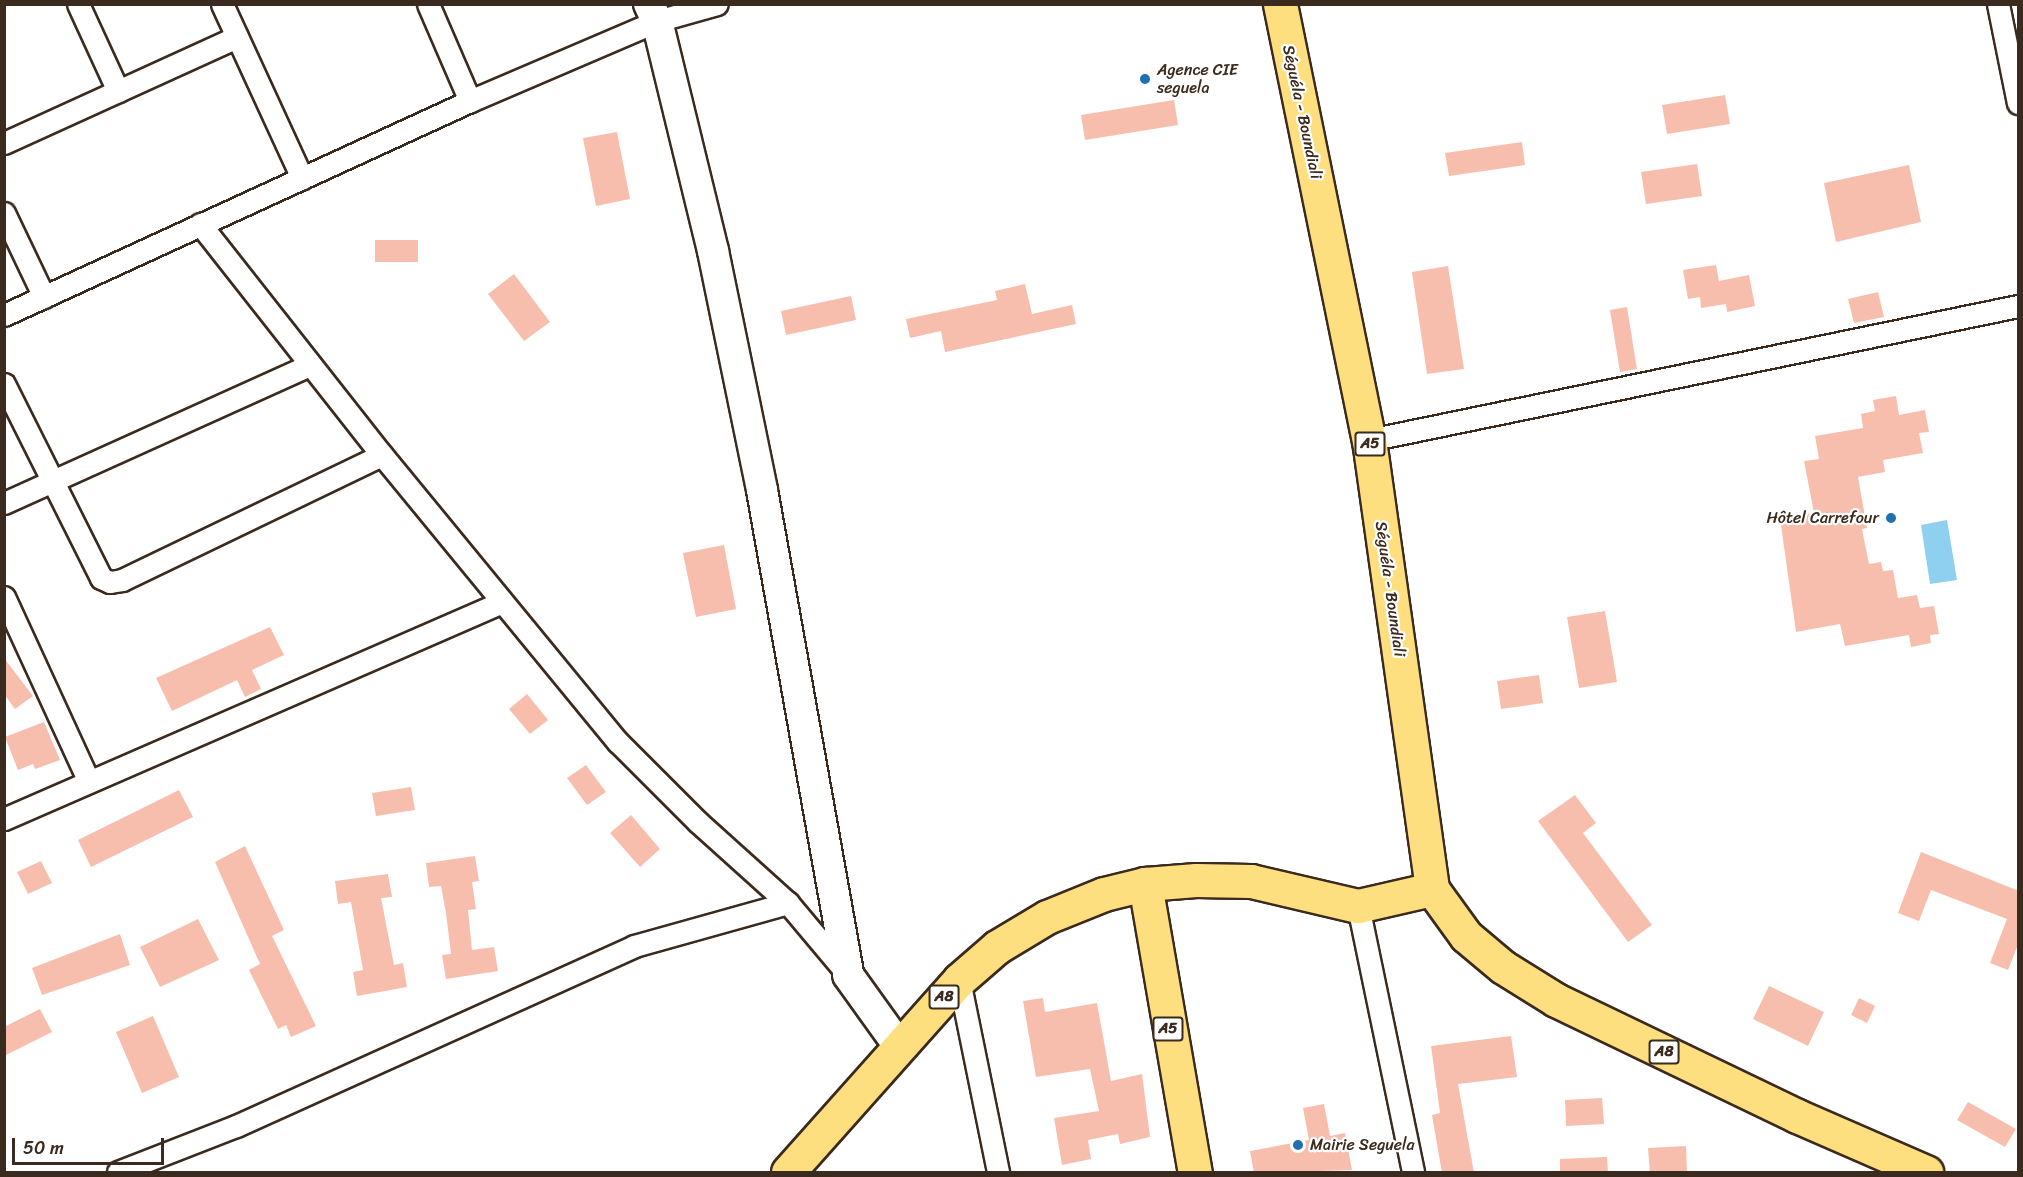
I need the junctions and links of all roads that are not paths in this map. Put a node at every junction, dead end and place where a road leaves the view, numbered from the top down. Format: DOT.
graph roads {
  1 [pos="78,4"];
  2 [pos="222,4"];
  3 [pos="428,4"];
  4 [pos="717,4"];
  5 [pos="1280,4"];
  6 [pos="1998,4"];
  7 [pos="653,13"];
  8 [pos="237,37"];
  9 [pos="118,91"];
  10 [pos="470,100"];
  11 [pos="2019,103"];
  12 [pos="4,143"];
  13 [pos="302,178"];
  14 [pos="4,213"];
  15 [pos="200,225"];
  16 [pos="44,297"];
  17 [pos="2019,306"];
  18 [pos="4,315"];
  19 [pos="310,365"];
  20 [pos="4,384"];
  21 [pos="1369,440"];
  22 [pos="382,455"];
  23 [pos="51,482"];
  24 [pos="4,503"];
  25 [pos="4,597"];
  26 [pos="502,602"];
  27 [pos="12,635"];
  28 [pos="88,780"];
  29 [pos="4,819"];
  30 [pos="1145,884"];
  31 [pos="1432,889"];
  32 [pos="788,903"];
  33 [pos="1358,906"];
  34 [pos="848,975"];
  35 [pos="958,980"];
  36 [pos="899,1046"];
  37 [pos="118,1173"];
  38 [pos="788,1173"];
  39 [pos="998,1173"];
  40 [pos="1196,1173"];
  41 [pos="1413,1173"];
  42 [pos="1926,1173"];
  1 -- 9 [label="street"];
  2 -- 8 [label="street"];
  3 -- 10 [label="street"];
  4 -- 7 [label="street"];
  5 -- 21 [label="main road, Séguéla - Boundiali / A5"];
  6 -- 11 [label="street"];
  7 -- 10 [label="street"];
  7 -- 34 [label="main road"];
  8 -- 9 [label="street"];
  8 -- 13 [label="street"];
  9 -- 12 [label="street"];
  10 -- 13 [label="street"];
  13 -- 15 [label="street"];
  14 -- 16 [label="street"];
  15 -- 16 [label="street"];
  15 -- 19 [label="street"];
  16 -- 18 [label="street"];
  17 -- 21 [label="street"];
  19 -- 22 [label="street"];
  19 -- 23 [label="street"];
  20 -- 23 [label="street"];
  21 -- 31 [label="main road, Séguéla - Boundiali / A5"];
  22 -- 23 [label="street"];
  22 -- 26 [label="street"];
  23 -- 24 [label="street"];
  25 -- 27 [label="street"];
  26 -- 28 [label="street"];
  26 -- 32 [label="street"];
  27 -- 28 [label="street"];
  28 -- 29 [label="street"];
  30 -- 33 [label="main road"];
  30 -- 35 [label="main road, A8"];
  30 -- 40 [label="main road, A5"];
  31 -- 33 [label="main road"];
  31 -- 42 [label="main road, A8"];
  32 -- 34 [label="street"];
  32 -- 37 [label="street"];
  33 -- 41 [label="street"];
  34 -- 36 [label="main road"];
  35 -- 36 [label="main road, A8"];
  35 -- 39 [label="street"];
  36 -- 38 [label="main road, A8"];
}
